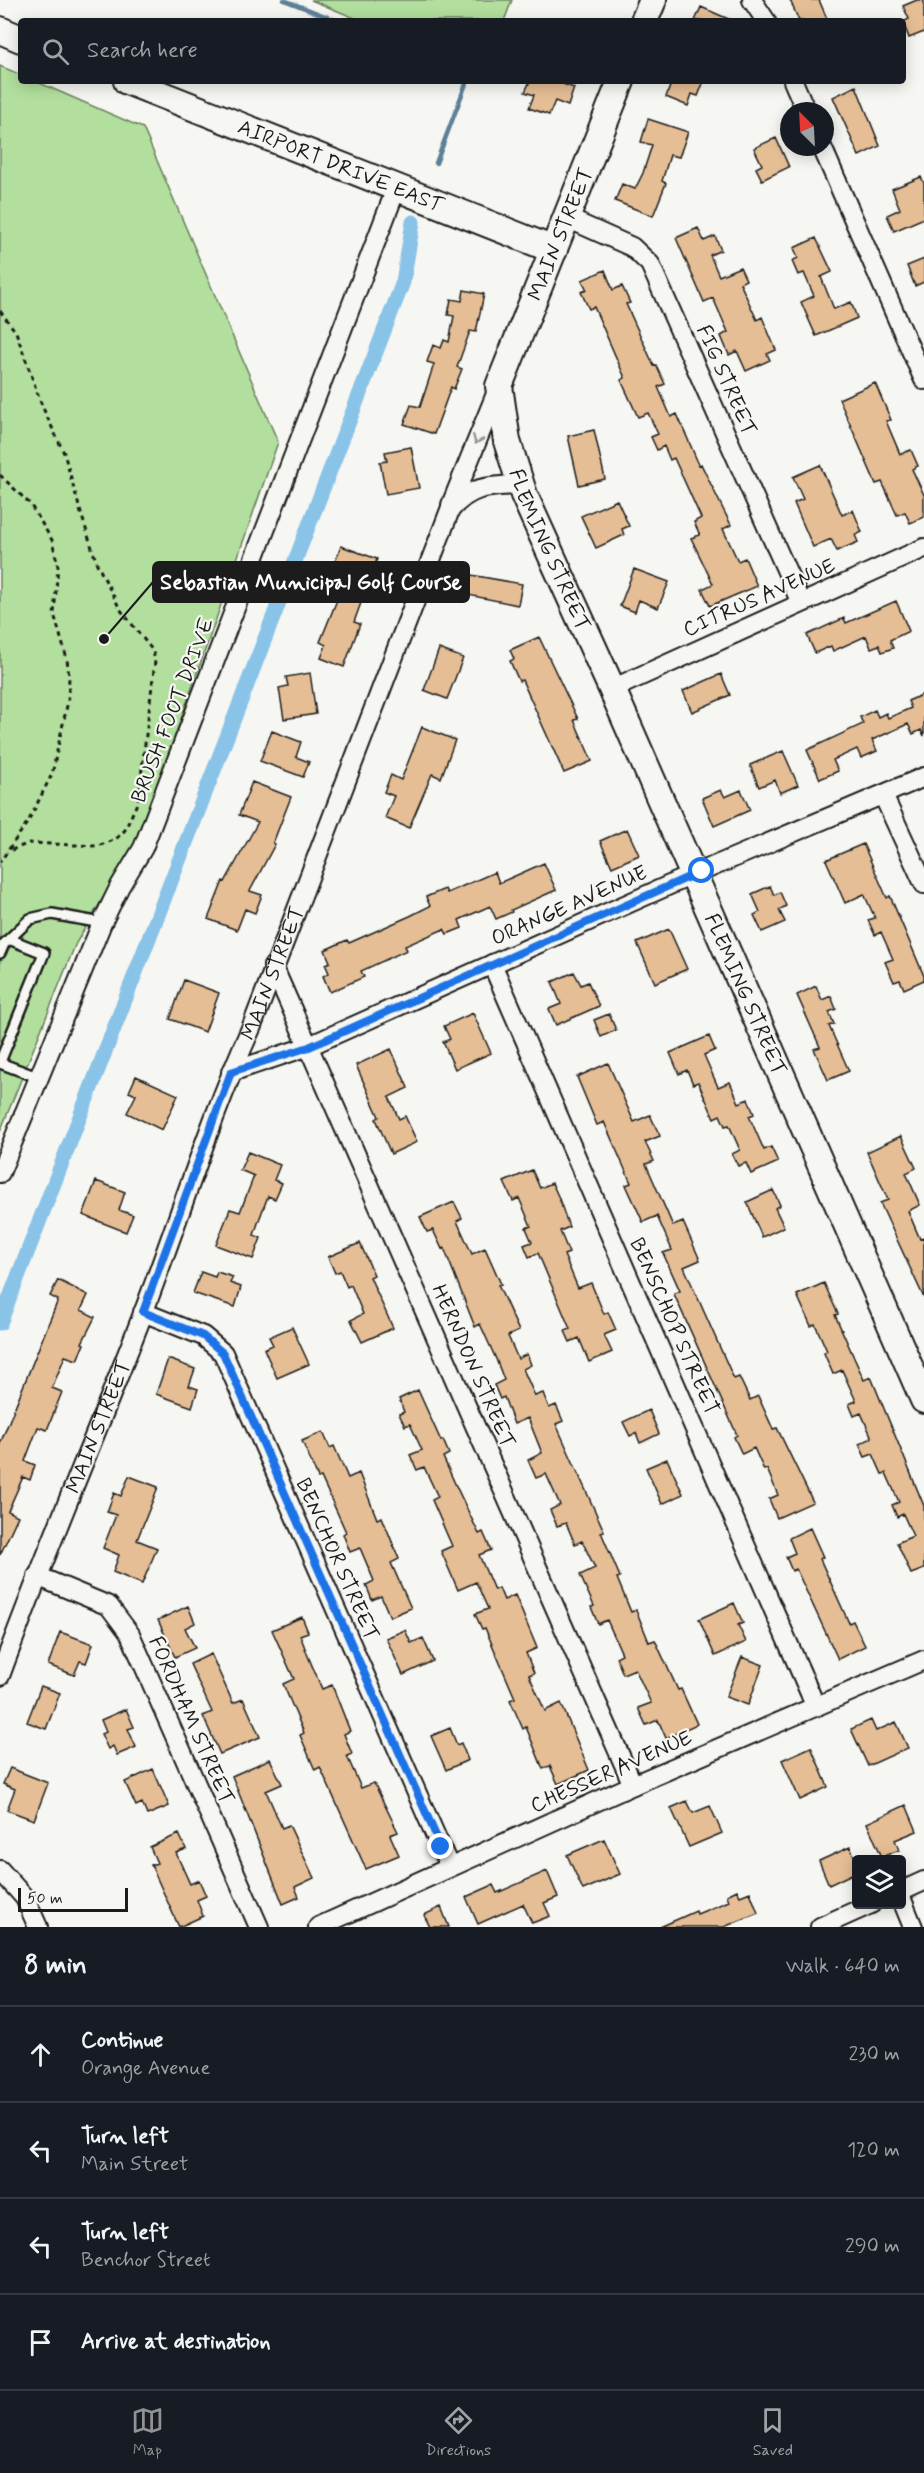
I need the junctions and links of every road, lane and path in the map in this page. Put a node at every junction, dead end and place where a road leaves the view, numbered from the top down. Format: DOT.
graph roads {
  1 [pos="653,0"];
  2 [pos="752,0"];
  3 [pos="645,18"];
  4 [pos="764,18"];
  5 [pos="0,30"];
  6 [pos="18,38"];
  7 [pos="134,84"];
  8 [pos="620,84"];
  9 [pos="794,84"];
  10 [pos="802,102"];
  11 [pos="826,156"];
  12 [pos="396,189"];
  13 [pos="567,218"];
  14 [pos="554,250"];
  15 [pos="0,311"];
  16 [pos="924,380"];
  17 [pos="499,386"];
  18 [pos="0,475"];
  19 [pos="521,485"];
  20 [pos="450,510"];
  21 [pos="924,548"];
  22 [pos="801,603"];
  23 [pos="612,689"];
  24 [pos="924,777"];
  25 [pos="883,795"];
  26 [pos="7,852"];
  27 [pos="0,862"];
  28 [pos="693,875"];
  29 [pos="924,884"];
  30 [pos="102,923"];
  31 [pos="9,939"];
  32 [pos="0,953"];
  33 [pos="492,964"];
  34 [pos="273,966"];
  35 [pos="309,1047"];
  36 [pos="0,1062"];
  37 [pos="231,1072"];
  38 [pos="40,1078"];
  39 [pos="0,1173"];
  40 [pos="143,1312"];
  41 [pos="924,1400"];
  42 [pos="37,1576"];
  43 [pos="924,1660"];
  44 [pos="0,1676"];
  45 [pos="816,1707"];
  46 [pos="633,1785"];
  47 [pos="449,1866"];
  48 [pos="0,1870"];
  49 [pos="924,1881"];
  50 [pos="906,1889"];
  51 [pos="862,1909"];
  52 [pos="906,1909"];
  53 [pos="38,1927"];
  54 [pos="259,1927"];
  55 [pos="318,1927"];
  56 [pos="820,1927"];
  57 [pos="913,1927"];
  1 -- 3 [label="street"];
  2 -- 4 [label="street"];
  5 -- 6 [label="street"];
  7 -- 12 [label="street, AIRPORT DRIVE EAST"];
  8 -- 13 [label="street, MAIN STREET"];
  9 -- 10 [label="street"];
  11 -- 16 [label="street"];
  12 -- 14 [label="street, AIRPORT DRIVE EAST"];
  12 -- 30 [label="street, BRUSH FOOT DRIVE"];
  13 -- 14 [label="street, MAIN STREET"];
  13 -- 22 [label="street, FIG STREET"];
  14 -- 17 [label="street, MAIN STREET"];
  15 -- 26 [label="path"];
  17 -- 19 [label="street, FLEMING STREET"];
  17 -- 20 [label="street, one-way"];
  18 -- 26 [label="path"];
  19 -- 20 [label="street, MAIN STREET"];
  19 -- 23 [label="street, FLEMING STREET"];
  20 -- 34 [label="street, MAIN STREET"];
  21 -- 22 [label="street, CITRUS AVENUE"];
  22 -- 23 [label="street, CITRUS AVENUE"];
  23 -- 28 [label="street, FLEMING STREET"];
  24 -- 25 [label="street, ORANGE AVENUE"];
  25 -- 28 [label="street, ORANGE AVENUE"];
  25 -- 29 [label="street"];
  26 -- 27 [label="path"];
  28 -- 33 [label="street, ORANGE AVENUE"];
  28 -- 41 [label="street, FLEMING STREET"];
  30 -- 31 [label="lane"];
  30 -- 38 [label="street, BRUSH FOOT DRIVE"];
  31 -- 32 [label="lane"];
  31 -- 36 [label="lane"];
  33 -- 35 [label="street, ORANGE AVENUE"];
  33 -- 45 [label="street, BENSCHOP STREET"];
  34 -- 35 [label="street, HERNDON STREET"];
  34 -- 37 [label="street, MAIN STREET"];
  35 -- 37 [label="street, ORANGE AVENUE"];
  35 -- 46 [label="street, HERNDON STREET"];
  36 -- 38 [label="lane"];
  37 -- 40 [label="street, MAIN STREET"];
  38 -- 39 [label="street, BRUSH FOOT DRIVE"];
  40 -- 42 [label="street, MAIN STREET"];
  40 -- 47 [label="street, BENCHOR STREET"];
  42 -- 44 [label="street, MAIN STREET"];
  42 -- 54 [label="street, FORDHAM STREET"];
  43 -- 45 [label="street, CHESSER AVENUE"];
  45 -- 46 [label="street, CHESSER AVENUE"];
  46 -- 47 [label="street, CHESSER AVENUE"];
  47 -- 55 [label="street, CHESSER AVENUE"];
  48 -- 53 [label="street"];
  49 -- 50 [label="street"];
  51 -- 56 [label="street"];
  52 -- 57 [label="street"];
}
